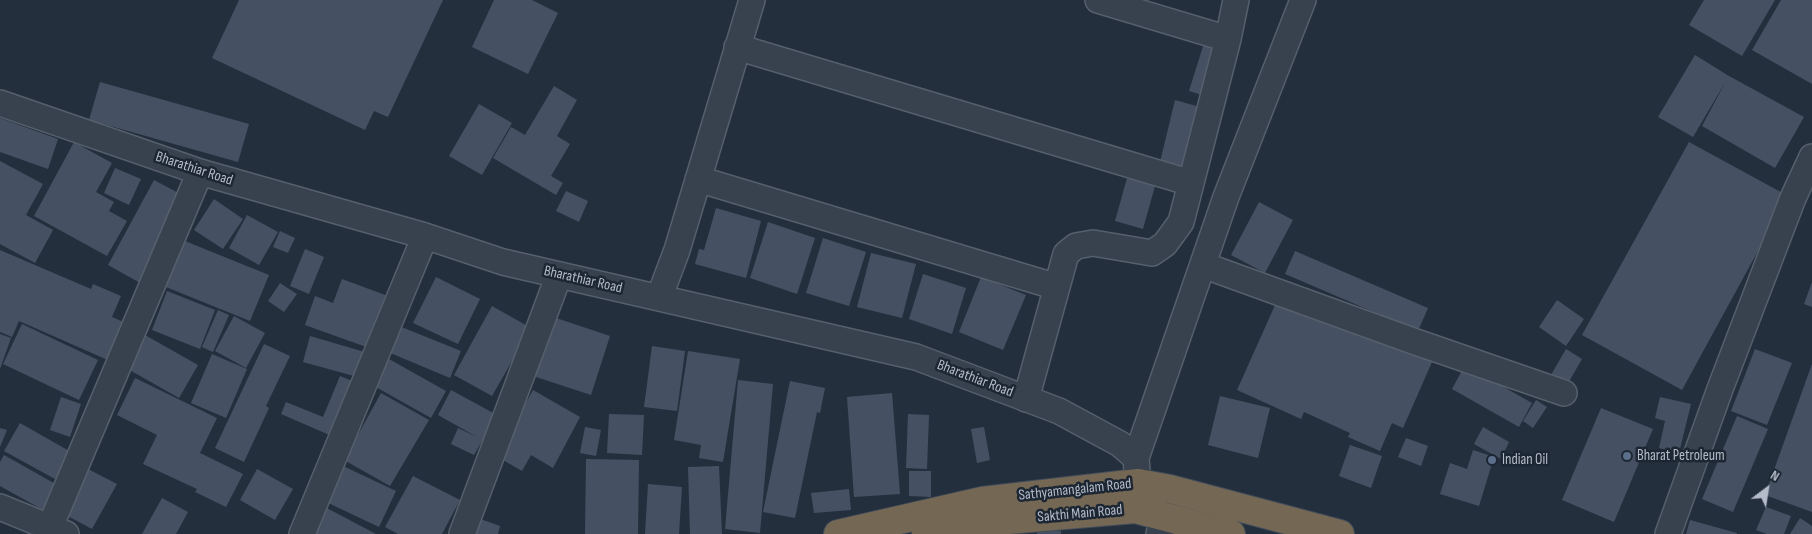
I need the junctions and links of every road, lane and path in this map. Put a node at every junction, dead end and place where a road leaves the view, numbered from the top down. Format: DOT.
graph roads {
  1 [pos="752,0"];
  2 [pos="1098,0"];
  3 [pos="1236,0"];
  4 [pos="1303,0"];
  5 [pos="1228,39"];
  6 [pos="737,47"];
  7 [pos="0,103"];
  8 [pos="1812,157"];
  9 [pos="200,172"];
  10 [pos="698,179"];
  11 [pos="1191,183"];
  12 [pos="424,236"];
  13 [pos="1203,265"];
  14 [pos="559,275"];
  15 [pos="1057,287"];
  16 [pos="659,298"];
  17 [pos="1564,392"];
  18 [pos="1026,399"];
  19 [pos="1136,483"];
  20 [pos="1170,489"];
  21 [pos="0,507"];
  22 [pos="1161,525"];
  23 [pos="58,531"];
  24 [pos="302,534"];
  25 [pos="462,534"];
  26 [pos="838,534"];
  27 [pos="926,534"];
  28 [pos="1231,534"];
  29 [pos="1340,534"];
  30 [pos="1668,534"];
  1 -- 6 [label="street"];
  2 -- 5 [label="street"];
  3 -- 5 [label="street"];
  4 -- 13 [label="street"];
  5 -- 11 [label="street"];
  6 -- 10 [label="street"];
  6 -- 11 [label="street"];
  7 -- 9 [label="street, Bharathiar Road"];
  8 -- 30 [label="street"];
  9 -- 12 [label="street, Bharathiar Road"];
  9 -- 23 [label="street"];
  10 -- 15 [label="street"];
  10 -- 16 [label="street"];
  11 -- 15 [label="street"];
  12 -- 14 [label="street, Bharathiar Road"];
  12 -- 24 [label="street"];
  13 -- 17 [label="street"];
  13 -- 19 [label="street"];
  14 -- 16 [label="street, Bharathiar Road"];
  14 -- 25 [label="street"];
  15 -- 18 [label="street"];
  16 -- 18 [label="street, Bharathiar Road"];
  18 -- 19 [label="street, Bharathiar Road"];
  19 -- 20 [label="highway, Sathyamangalam Road"];
  19 -- 22 [label="highway, Sakthi Main Road"];
  19 -- 26 [label="highway, Sathyamangalam Road"];
  19 -- 27 [label="highway, Sakthi Main Road"];
  20 -- 22 [label="street"];
  20 -- 29 [label="highway, Sathyamangalam Road"];
  21 -- 23 [label="street"];
  22 -- 28 [label="highway, Sakthi Main Road"];
}
